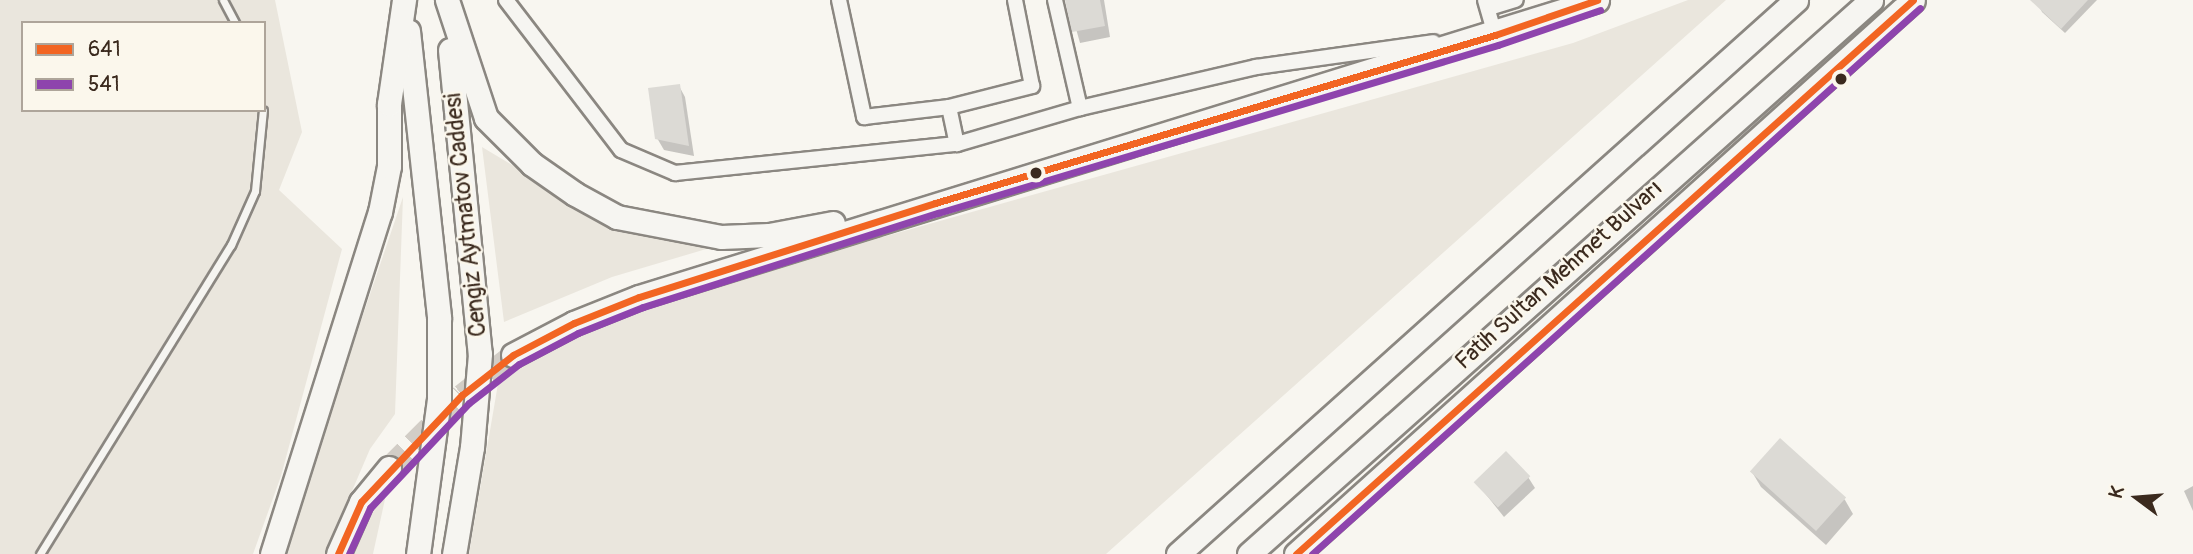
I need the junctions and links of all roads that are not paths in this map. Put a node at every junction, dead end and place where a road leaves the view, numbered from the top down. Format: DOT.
graph roads {
  1 [pos="223,0"];
  2 [pos="404,0"];
  3 [pos="446,0"];
  4 [pos="506,0"];
  5 [pos="839,0"];
  6 [pos="1015,0"];
  7 [pos="1055,0"];
  8 [pos="1516,0"];
  9 [pos="1597,0"];
  10 [pos="1796,0"];
  11 [pos="1871,0"];
  12 [pos="1913,0"];
  13 [pos="1487,4"];
  14 [pos="234,21"];
  15 [pos="1494,31"];
  16 [pos="949,107"];
  17 [pos="1080,108"];
  18 [pos="263,112"];
  19 [pos="957,144"];
  20 [pos="935,203"];
  21 [pos="513,355"];
  22 [pos="389,468"];
  23 [pos="40,554"];
  24 [pos="272,554"];
  25 [pos="338,554"];
  26 [pos="418,554"];
  27 [pos="454,554"];
  28 [pos="1178,554"];
  29 [pos="1249,554"];
  30 [pos="1296,554"];
  1 -- 14 [label="lane"];
  2 -- 24 [label="highway"];
  2 -- 26 [label="highway, Cengiz Aytmatov Caddesi"];
  3 -- 20 [label="highway"];
  3 -- 27 [label="highway, Cengiz Aytmatov Caddesi"];
  4 -- 19 [label="street"];
  5 -- 16 [label="street"];
  6 -- 16 [label="street"];
  7 -- 17 [label="street"];
  8 -- 13 [label="street"];
  9 -- 15 [label="highway"];
  10 -- 28 [label="highway, Fatih Sultan Mehmet Bulvarı"];
  11 -- 29 [label="highway, Fatih Sultan Mehmet Bulvarı"];
  12 -- 30 [label="highway"];
  13 -- 15 [label="street"];
  15 -- 17 [label="street"];
  15 -- 20 [label="highway"];
  16 -- 19 [label="street"];
  17 -- 19 [label="street"];
  18 -- 23 [label="lane"];
  20 -- 21 [label="highway"];
  22 -- 25 [label="highway"];
}
